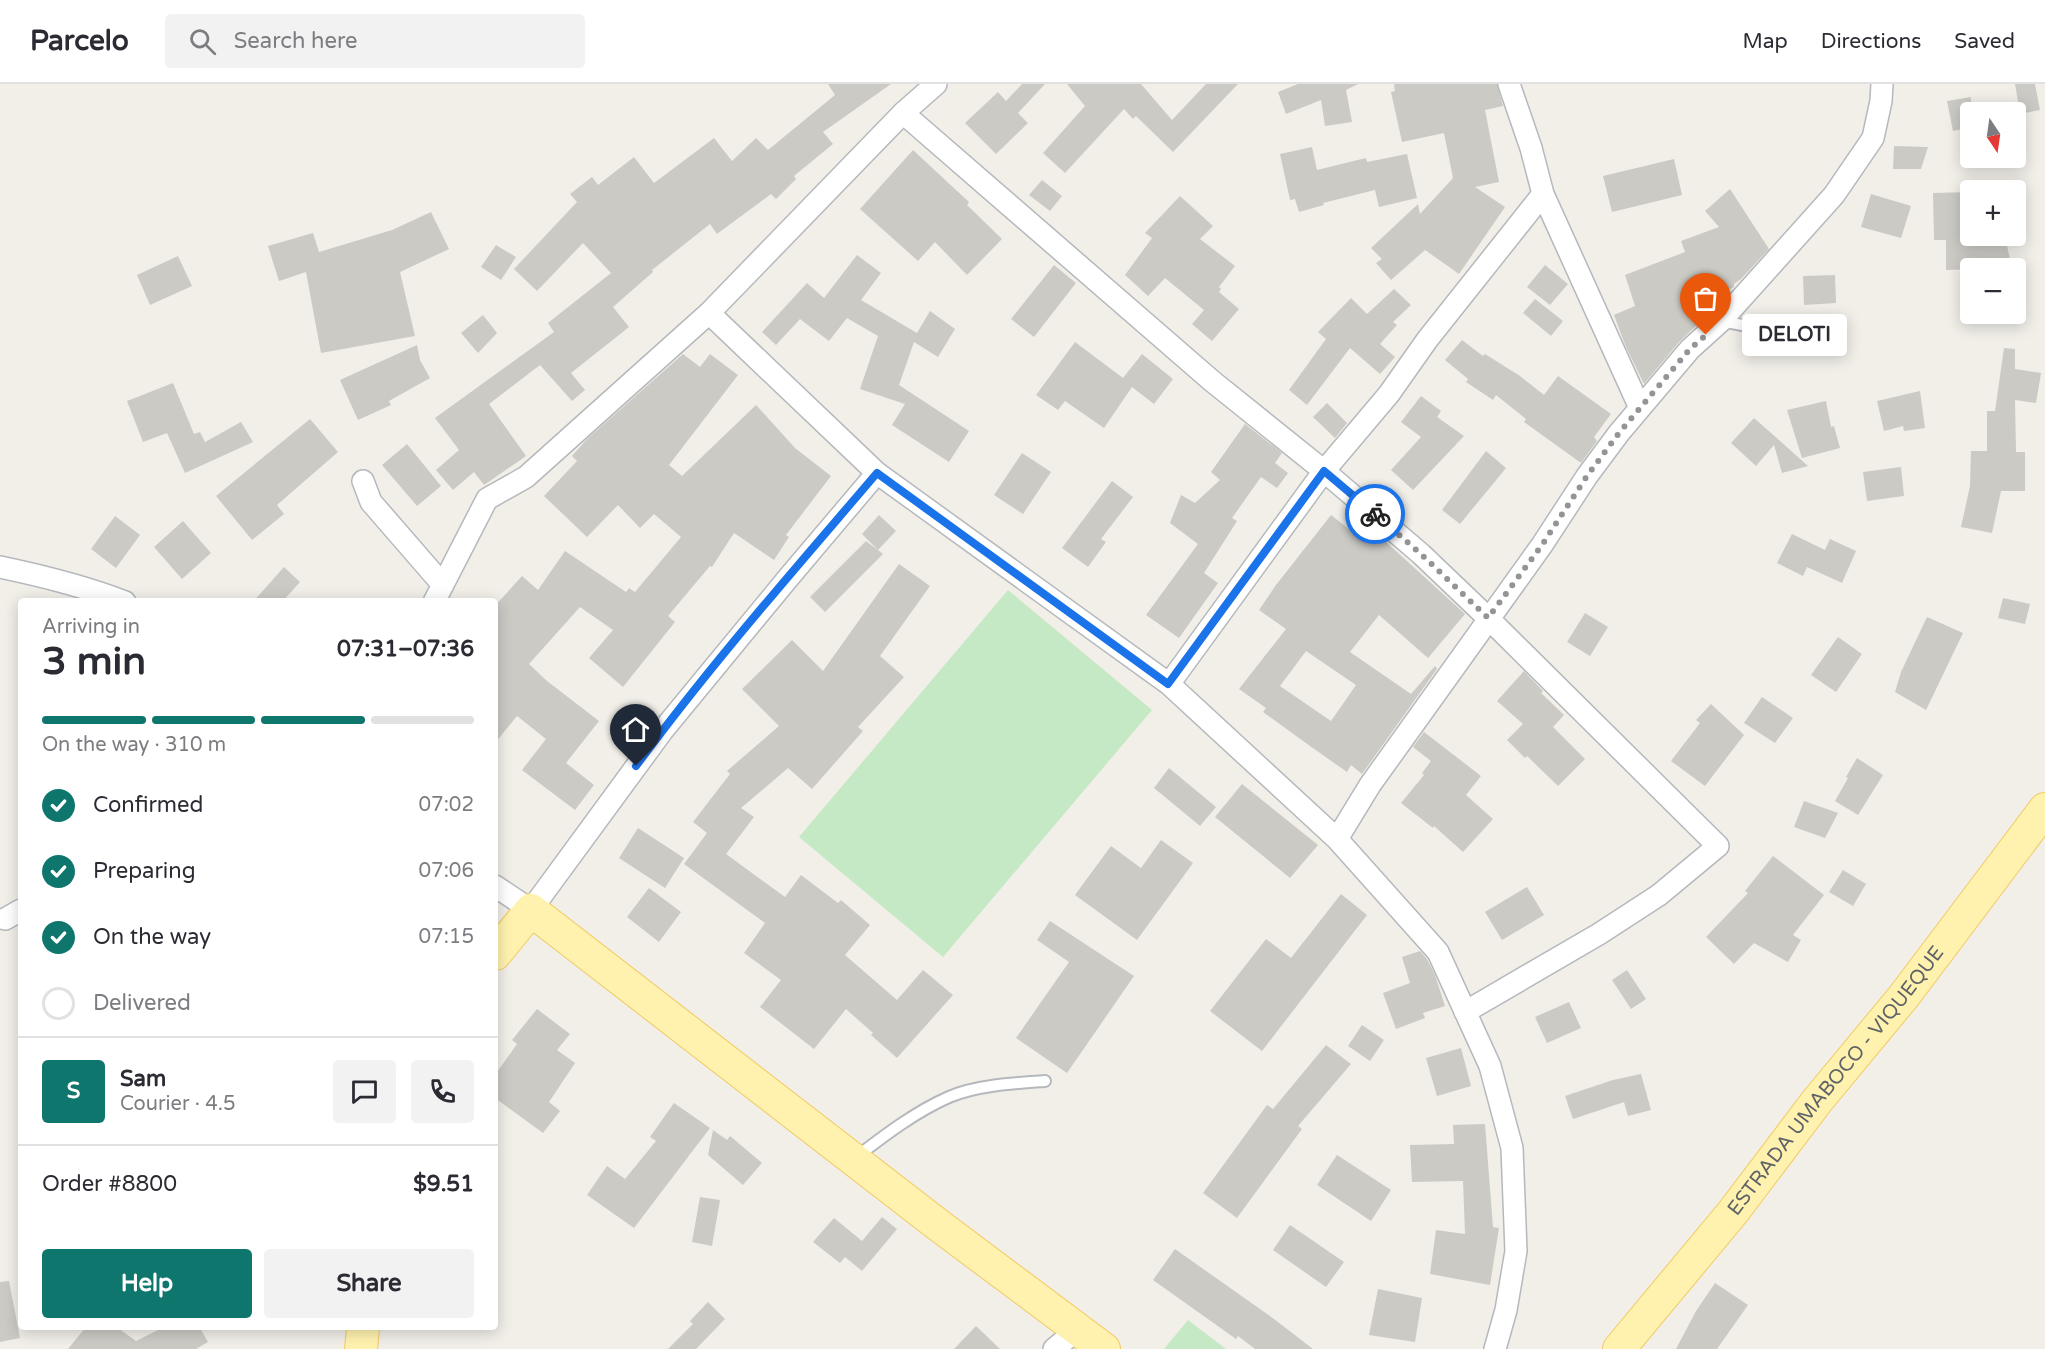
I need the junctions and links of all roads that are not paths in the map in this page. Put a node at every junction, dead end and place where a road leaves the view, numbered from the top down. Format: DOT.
graph roads {
  1 [pos="936,84"];
  2 [pos="1509,84"];
  3 [pos="1881,84"];
  4 [pos="903,113"];
  5 [pos="1543,194"];
  6 [pos="709,313"];
  7 [pos="1721,321"];
  8 [pos="1827,341"];
  9 [pos="1640,408"];
  10 [pos="1324,471"];
  11 [pos="877,473"];
  12 [pos="363,481"];
  13 [pos="0,567"];
  14 [pos="439,593"];
  15 [pos="115,598"];
  16 [pos="1488,618"];
  17 [pos="1168,684"];
  18 [pos="2045,809"];
  19 [pos="1337,839"];
  20 [pos="498,888"];
  21 [pos="531,910"];
  22 [pos="498,950"];
  23 [pos="1465,1012"];
  24 [pos="1045,1081"];
  25 [pos="853,1159"];
  26 [pos="1078,1329"];
  27 [pos="363,1330"];
  28 [pos="361,1349"];
  29 [pos="1054,1349"];
  30 [pos="1104,1349"];
  31 [pos="1495,1349"];
  32 [pos="1619,1349"];
  1 -- 4 [label="street"];
  2 -- 5 [label="street"];
  3 -- 7 [label="street"];
  4 -- 6 [label="street"];
  4 -- 10 [label="street"];
  5 -- 9 [label="street"];
  5 -- 10 [label="street"];
  6 -- 11 [label="street"];
  6 -- 14 [label="street"];
  7 -- 8 [label="lane"];
  7 -- 9 [label="street"];
  9 -- 16 [label="street"];
  10 -- 16 [label="street"];
  10 -- 17 [label="street"];
  11 -- 17 [label="street"];
  11 -- 21 [label="street"];
  12 -- 14 [label="street"];
  13 -- 15 [label="street"];
  16 -- 19 [label="street"];
  16 -- 23 [label="street"];
  17 -- 19 [label="street"];
  18 -- 32 [label="main road, ESTRADA UMABOCO - VIQUEQUE"];
  19 -- 23 [label="street"];
  20 -- 21 [label="street"];
  21 -- 22 [label="main road"];
  21 -- 25 [label="main road"];
  23 -- 31 [label="street"];
  24 -- 25 [label="lane"];
  25 -- 26 [label="main road"];
  26 -- 29 [label="street"];
  26 -- 30 [label="main road"];
  27 -- 28 [label="main road"];
}
